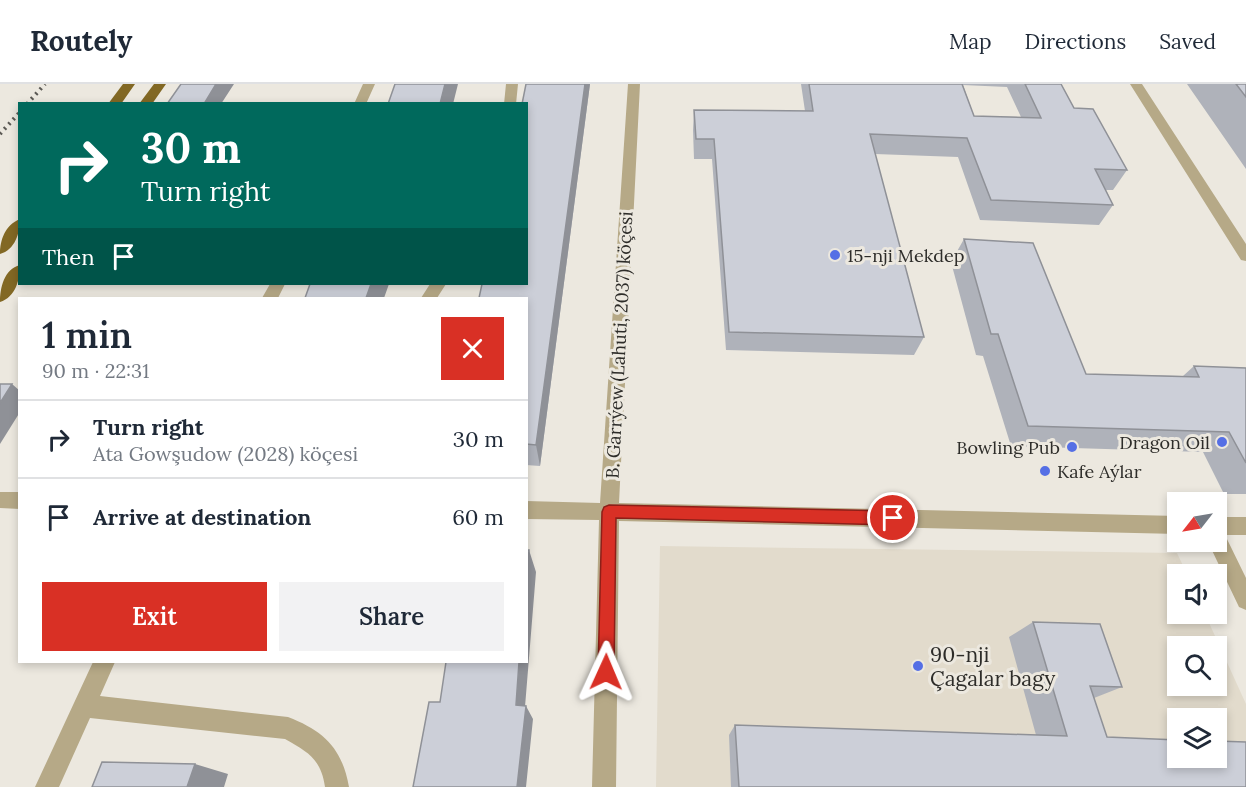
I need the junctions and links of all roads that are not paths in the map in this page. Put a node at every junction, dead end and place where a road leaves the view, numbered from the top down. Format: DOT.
graph roads {
  1 [pos="129,84"];
  2 [pos="160,84"];
  3 [pos="369,84"];
  4 [pos="512,84"];
  5 [pos="634,84"];
  6 [pos="1136,84"];
  7 [pos="116,102"];
  8 [pos="146,102"];
  9 [pos="361,102"];
  10 [pos="510,102"];
  11 [pos="18,226"];
  12 [pos="0,249"];
  13 [pos="1246,256"];
  14 [pos="18,273"];
  15 [pos="0,296"];
  16 [pos="0,500"];
  17 [pos="18,501"];
  18 [pos="528,510"];
  19 [pos="609,512"];
  20 [pos="1167,525"];
  21 [pos="1227,526"];
  22 [pos="1246,526"];
  23 [pos="1223,552"];
  24 [pos="1246,600"];
  25 [pos="104,663"];
  26 [pos="84,706"];
  27 [pos="47,787"];
  28 [pos="337,787"];
  29 [pos="604,787"];
  1 -- 7 [label="highway"];
  2 -- 8 [label="highway"];
  3 -- 9 [label="street"];
  4 -- 10 [label="street"];
  5 -- 19 [label="street, B. Garrýew (Lahuti, 2037) köçesi"];
  6 -- 13 [label="street"];
  11 -- 12 [label="highway"];
  14 -- 15 [label="highway"];
  16 -- 17 [label="street"];
  18 -- 19 [label="street"];
  19 -- 20 [label="street"];
  19 -- 29 [label="street, B. Garrýew (Lahuti, 2037) köçesi"];
  21 -- 22 [label="street"];
  23 -- 24 [label="street"];
  25 -- 26 [label="street"];
  26 -- 27 [label="street"];
  26 -- 28 [label="street"];
}
